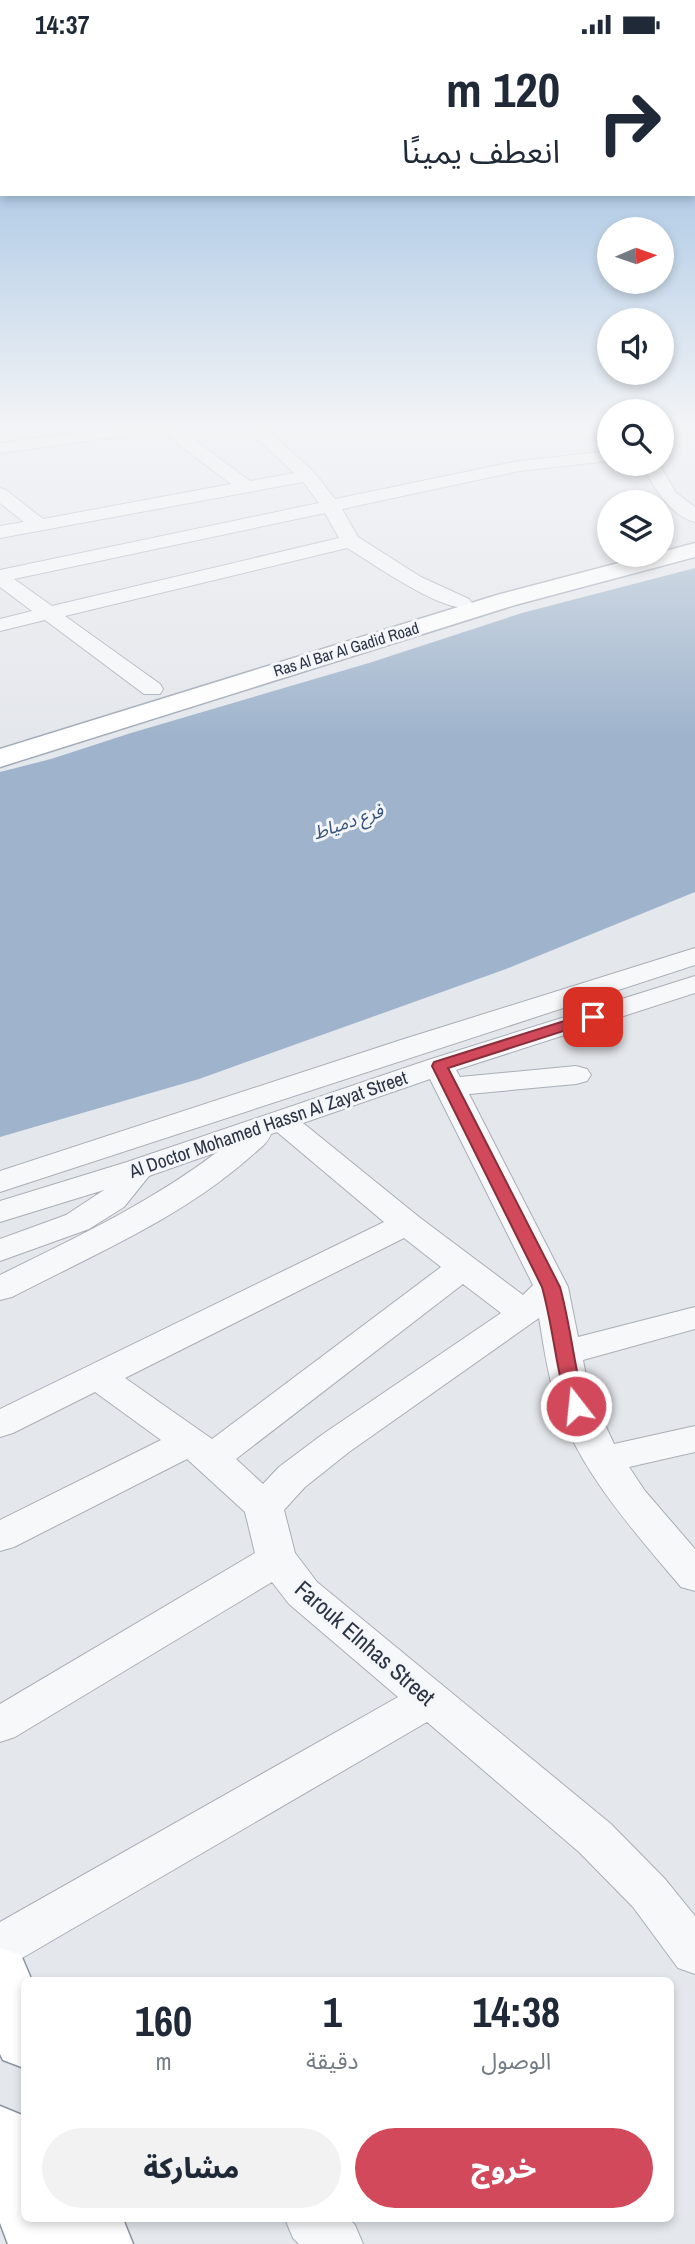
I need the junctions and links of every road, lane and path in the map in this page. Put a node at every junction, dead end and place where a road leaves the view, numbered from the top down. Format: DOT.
graph roads {
  1 [pos="225,529"];
  2 [pos="344,529"];
  3 [pos="350,541"];
  4 [pos="695,541"];
  5 [pos="674,546"];
  6 [pos="695,550"];
  7 [pos="597,567"];
  8 [pos="0,577"];
  9 [pos="24,596"];
  10 [pos="0,603"];
  11 [pos="462,603"];
  12 [pos="46,612"];
  13 [pos="0,625"];
  14 [pos="152,689"];
  15 [pos="41,723"];
  16 [pos="72,737"];
  17 [pos="0,739"];
  18 [pos="0,758"];
  19 [pos="695,956"];
  20 [pos="695,984"];
  21 [pos="576,1075"];
  22 [pos="445,1076"];
  23 [pos="273,1123"];
  24 [pos="138,1169"];
  25 [pos="0,1182"];
  26 [pos="0,1212"];
  27 [pos="407,1224"];
  28 [pos="0,1250"];
  29 [pos="463,1267"];
  30 [pos="0,1289"];
  31 [pos="538,1300"];
  32 [pos="695,1318"];
  33 [pos="563,1353"];
  34 [pos="99,1377"];
  35 [pos="0,1424"];
  36 [pos="695,1439"];
  37 [pos="201,1450"];
  38 [pos="603,1460"];
  39 [pos="264,1507"];
  40 [pos="0,1537"];
  41 [pos="276,1560"];
  42 [pos="694,1573"];
  43 [pos="430,1699"];
  44 [pos="0,1725"];
  45 [pos="0,1945"];
  46 [pos="695,1953"];
  47 [pos="0,1974"];
  48 [pos="21,2032"];
  49 [pos="0,2136"];
  50 [pos="21,2193"];
  51 [pos="32,2222"];
  52 [pos="91,2222"];
  53 [pos="315,2222"];
  54 [pos="41,2244"];
  55 [pos="100,2244"];
  56 [pos="336,2244"];
  1 -- 8 [label="street"];
  2 -- 3 [label="street"];
  3 -- 11 [label="street"];
  3 -- 12 [label="street"];
  4 -- 5 [label="main road"];
  6 -- 16 [label="main road, Ras Al Bar Al Gadid Road"];
  7 -- 11 [label="main road, Ras Al Bar Al Gadid Road"];
  8 -- 9 [label="street"];
  9 -- 10 [label="street"];
  9 -- 12 [label="street"];
  11 -- 14 [label="main road, Ras Al Bar Al Gadid Road"];
  12 -- 13 [label="street"];
  12 -- 14 [label="street"];
  14 -- 15 [label="main road, Ras Al Bar Al Gadid Road"];
  15 -- 16 [label="main road"];
  15 -- 17 [label="main road, Ras Al Bar Al Gadid Road"];
  16 -- 18 [label="main road, Ras Al Bar Al Gadid Road"];
  19 -- 25 [label="street, Al Doctor Mohamed Hassn Al Zayat Street"];
  20 -- 22 [label="street, Al Doctor Mohamed Hassn Al Zayat Street"];
  21 -- 22 [label="street"];
  22 -- 23 [label="street, Al Doctor Mohamed Hassn Al Zayat Street"];
  22 -- 31 [label="street"];
  23 -- 24 [label="street, Al Doctor Mohamed Hassn Al Zayat Street"];
  23 -- 27 [label="street"];
  23 -- 30 [label="street"];
  24 -- 26 [label="street, Al Doctor Mohamed Hassn Al Zayat Street"];
  24 -- 28 [label="street"];
  27 -- 29 [label="street"];
  27 -- 34 [label="street"];
  29 -- 31 [label="street"];
  29 -- 37 [label="street"];
  31 -- 33 [label="street"];
  31 -- 39 [label="street"];
  32 -- 33 [label="street"];
  33 -- 38 [label="street"];
  34 -- 35 [label="street"];
  34 -- 37 [label="street"];
  36 -- 38 [label="street"];
  37 -- 39 [label="street"];
  37 -- 40 [label="street"];
  38 -- 42 [label="street"];
  39 -- 41 [label="street, Farouk Elnhas Street"];
  41 -- 43 [label="street, Farouk Elnhas Street"];
  41 -- 44 [label="street"];
  43 -- 45 [label="street"];
  43 -- 46 [label="street, Farouk Elnhas Street"];
  47 -- 48 [label="main road"];
  49 -- 50 [label="main road"];
  51 -- 54 [label="main road"];
  52 -- 55 [label="main road"];
  53 -- 56 [label="street"];
}
